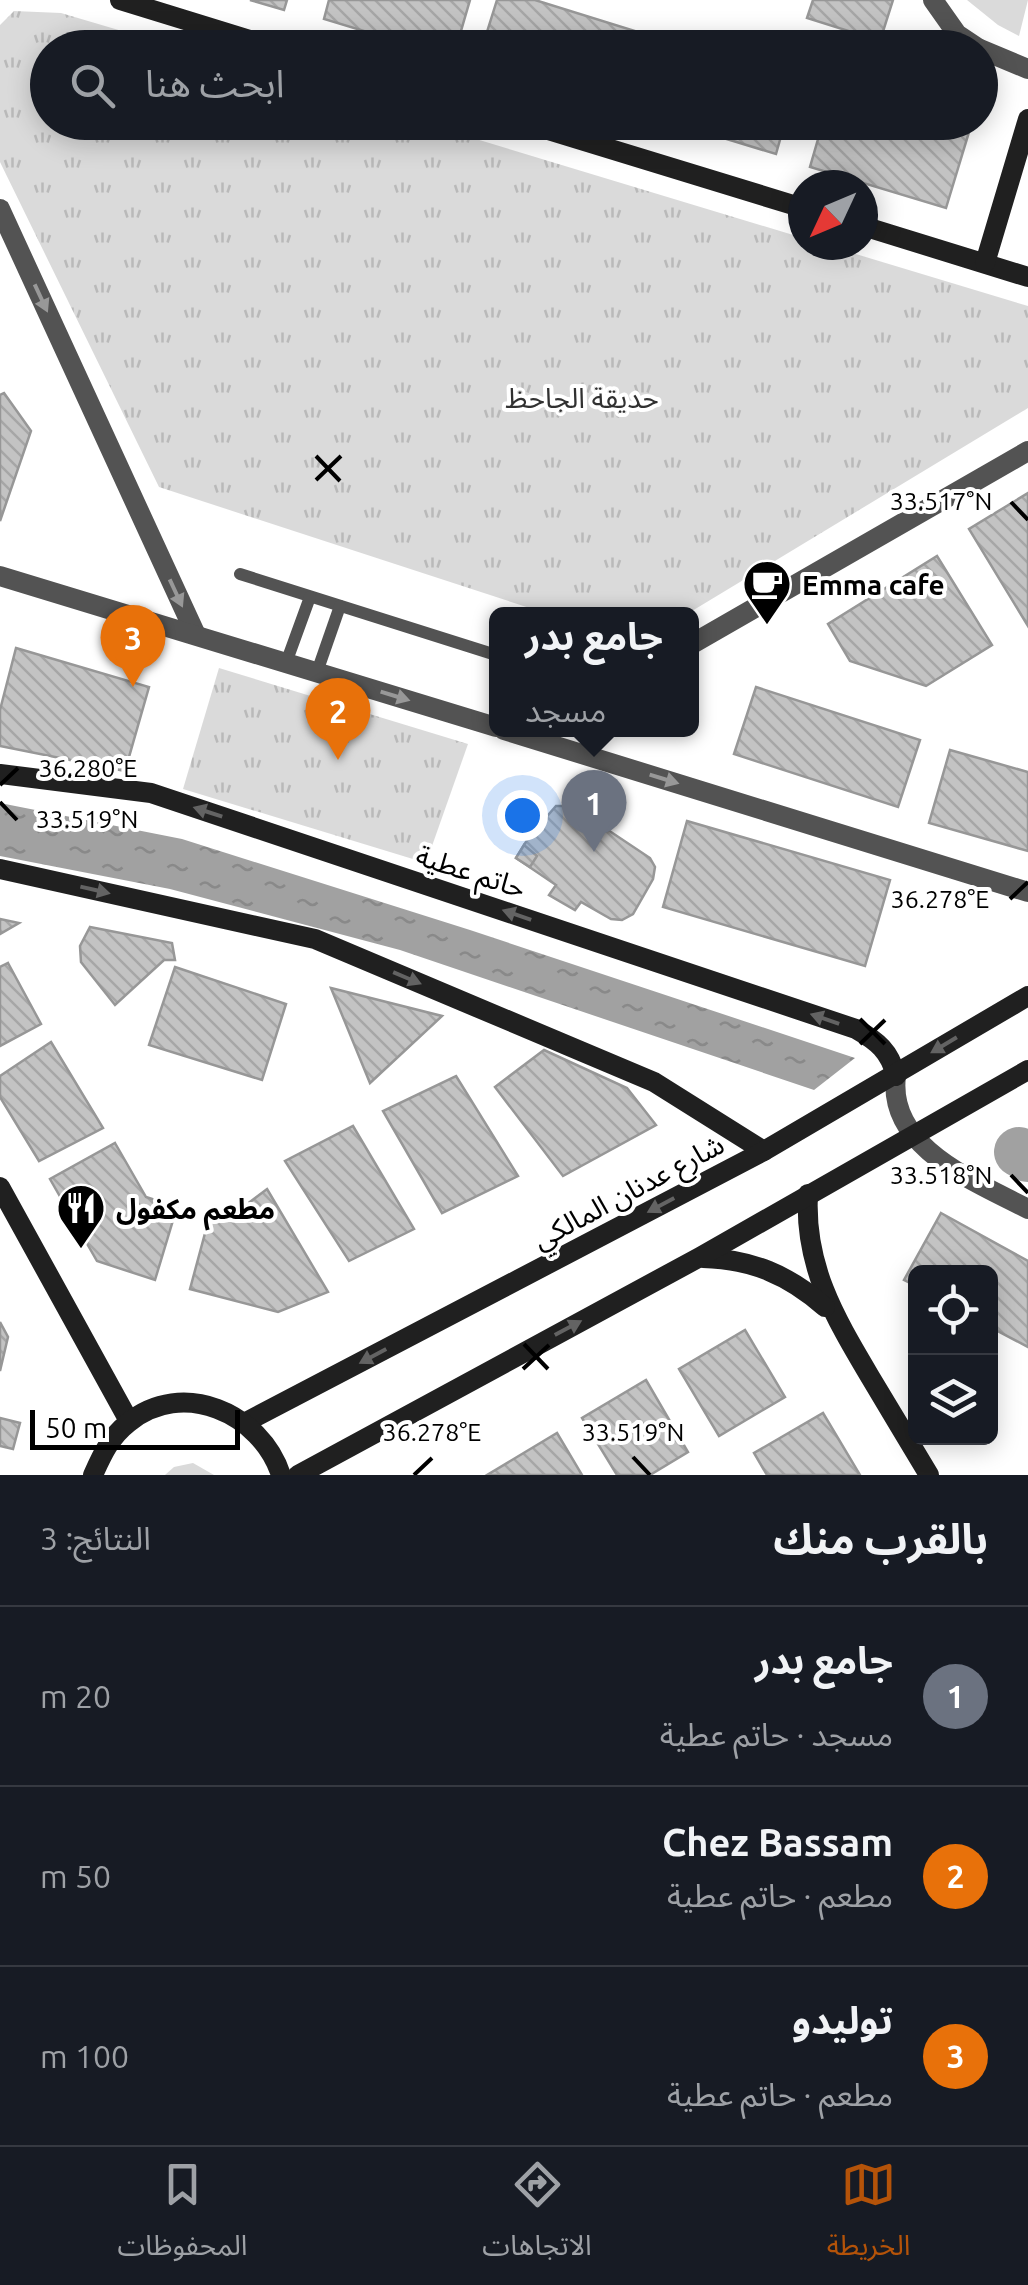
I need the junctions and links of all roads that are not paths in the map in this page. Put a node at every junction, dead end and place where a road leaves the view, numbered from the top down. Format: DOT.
graph roads {
  1 [pos="120,0"];
  2 [pos="934,0"];
  3 [pos="218,30"];
  4 [pos="954,30"];
  5 [pos="998,56"];
  6 [pos="1028,69"];
  7 [pos="1028,119"];
  8 [pos="581,140"];
  9 [pos="788,203"];
  10 [pos="0,209"];
  11 [pos="878,231"];
  12 [pos="985,263"];
  13 [pos="1028,277"];
  14 [pos="1028,450"];
  15 [pos="240,574"];
  16 [pos="0,576"];
  17 [pos="310,597"];
  18 [pos="340,606"];
  19 [pos="196,635"];
  20 [pos="699,640"];
  21 [pos="489,653"];
  22 [pos="286,663"];
  23 [pos="316,672"];
  24 [pos="489,723"];
  25 [pos="547,737"];
  26 [pos="0,774"];
  27 [pos="0,869"];
  28 [pos="1028,892"];
  29 [pos="1028,996"];
  30 [pos="1026,1075"];
  31 [pos="896,1076"];
  32 [pos="913,1134"];
  33 [pos="764,1151"];
  34 [pos="0,1187"];
  35 [pos="808,1194"];
  36 [pos="1028,1209"];
  37 [pos="700,1258"];
  38 [pos="834,1316"];
  39 [pos="130,1421"];
  40 [pos="246,1422"];
  41 [pos="93,1475"];
  42 [pos="281,1475"];
  43 [pos="298,1475"];
  44 [pos="929,1475"];
  1 -- 3 [label="street"];
  2 -- 4 [label="street"];
  5 -- 6 [label="street"];
  7 -- 12 [label="street"];
  8 -- 9 [label="street"];
  10 -- 19 [label="street, one-way"];
  11 -- 12 [label="street"];
  12 -- 13 [label="street"];
  14 -- 20 [label="street"];
  15 -- 17 [label="lane"];
  16 -- 19 [label="street"];
  17 -- 18 [label="lane"];
  17 -- 22 [label="lane"];
  18 -- 21 [label="lane"];
  18 -- 23 [label="lane"];
  19 -- 22 [label="street"];
  22 -- 23 [label="street"];
  23 -- 24 [label="street, one-way"];
  25 -- 28 [label="street, one-way"];
  31 -- 26 [label="street, حاتم عطية, one-way"];
  27 -- 33 [label="street, one-way"];
  29 -- 31 [label="street, شارع عدنان المالكي, one-way"];
  30 -- 32 [label="street"];
  31 -- 32 [label="street"];
  31 -- 33 [label="street, شارع عدنان المالكي"];
  32 -- 35 [label="street"];
  32 -- 36 [label="street"];
  33 -- 40 [label="street, شارع عدنان المالكي, one-way"];
  34 -- 39 [label="street"];
  35 -- 37 [label="street"];
  35 -- 38 [label="street"];
  37 -- 38 [label="street"];
  43 -- 37 [label="street, one-way"];
  38 -- 44 [label="street"];
  39 -- 40 [label="street"];
  39 -- 41 [label="street"];
  40 -- 42 [label="street"];
}
